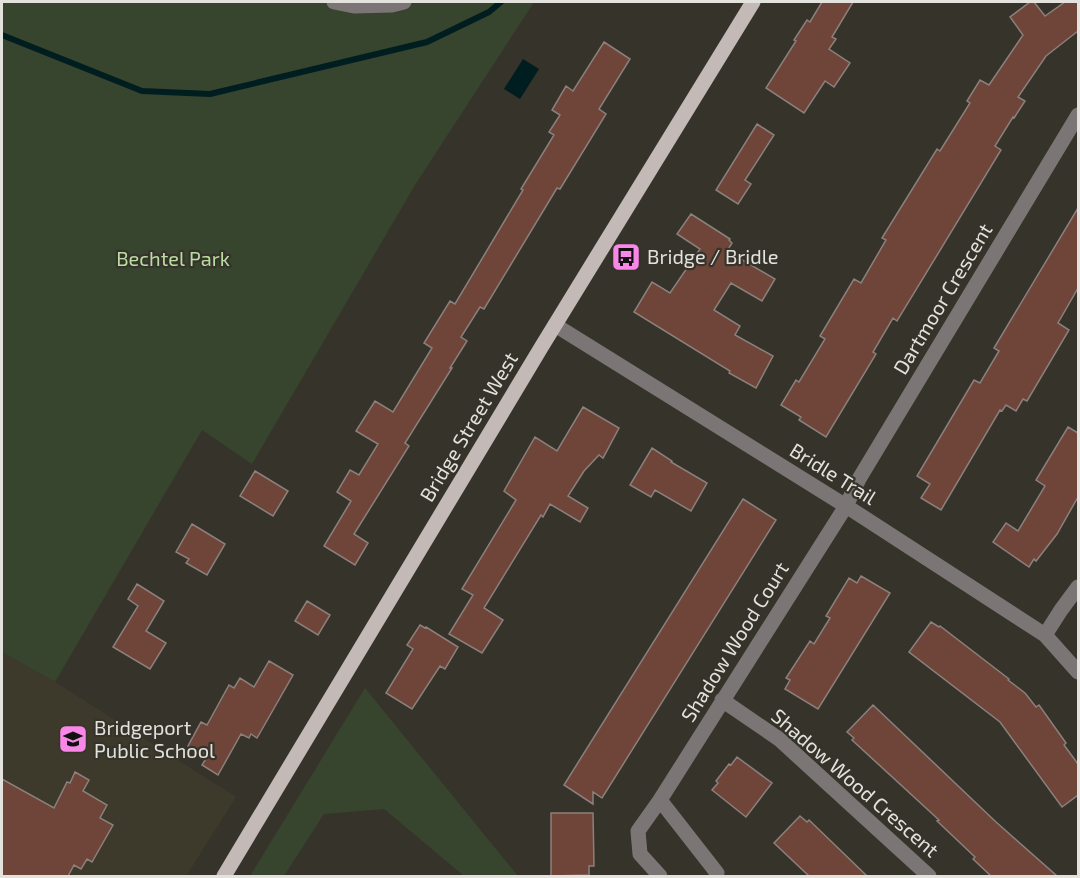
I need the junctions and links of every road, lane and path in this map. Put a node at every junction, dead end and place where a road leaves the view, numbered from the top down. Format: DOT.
graph roads {
  1 [pos="334,2"];
  2 [pos="404,2"];
  3 [pos="753,2"];
  4 [pos="1078,115"];
  5 [pos="555,325"];
  6 [pos="846,506"];
  7 [pos="1078,587"];
  8 [pos="1045,635"];
  9 [pos="1078,672"];
  10 [pos="723,700"];
  11 [pos="660,800"];
  12 [pos="224,876"];
  13 [pos="660,876"];
  14 [pos="716,876"];
  15 [pos="930,876"];
  1 -- 2 [label="street"];
  3 -- 5 [label="main road, Bridge Street West"];
  4 -- 6 [label="street, Dartmoor Crescent"];
  5 -- 6 [label="street, Bridle Trail"];
  5 -- 12 [label="main road, Bridge Street West"];
  6 -- 8 [label="street, Bridle Trail"];
  6 -- 10 [label="street, Shadow Wood Court"];
  7 -- 8 [label="street"];
  8 -- 9 [label="street, Bridle Trail"];
  10 -- 11 [label="street, Shadow Wood Court"];
  10 -- 15 [label="street, Shadow Wood Crescent"];
  11 -- 13 [label="street, Shadow Wood Court"];
  11 -- 14 [label="street"];
}
